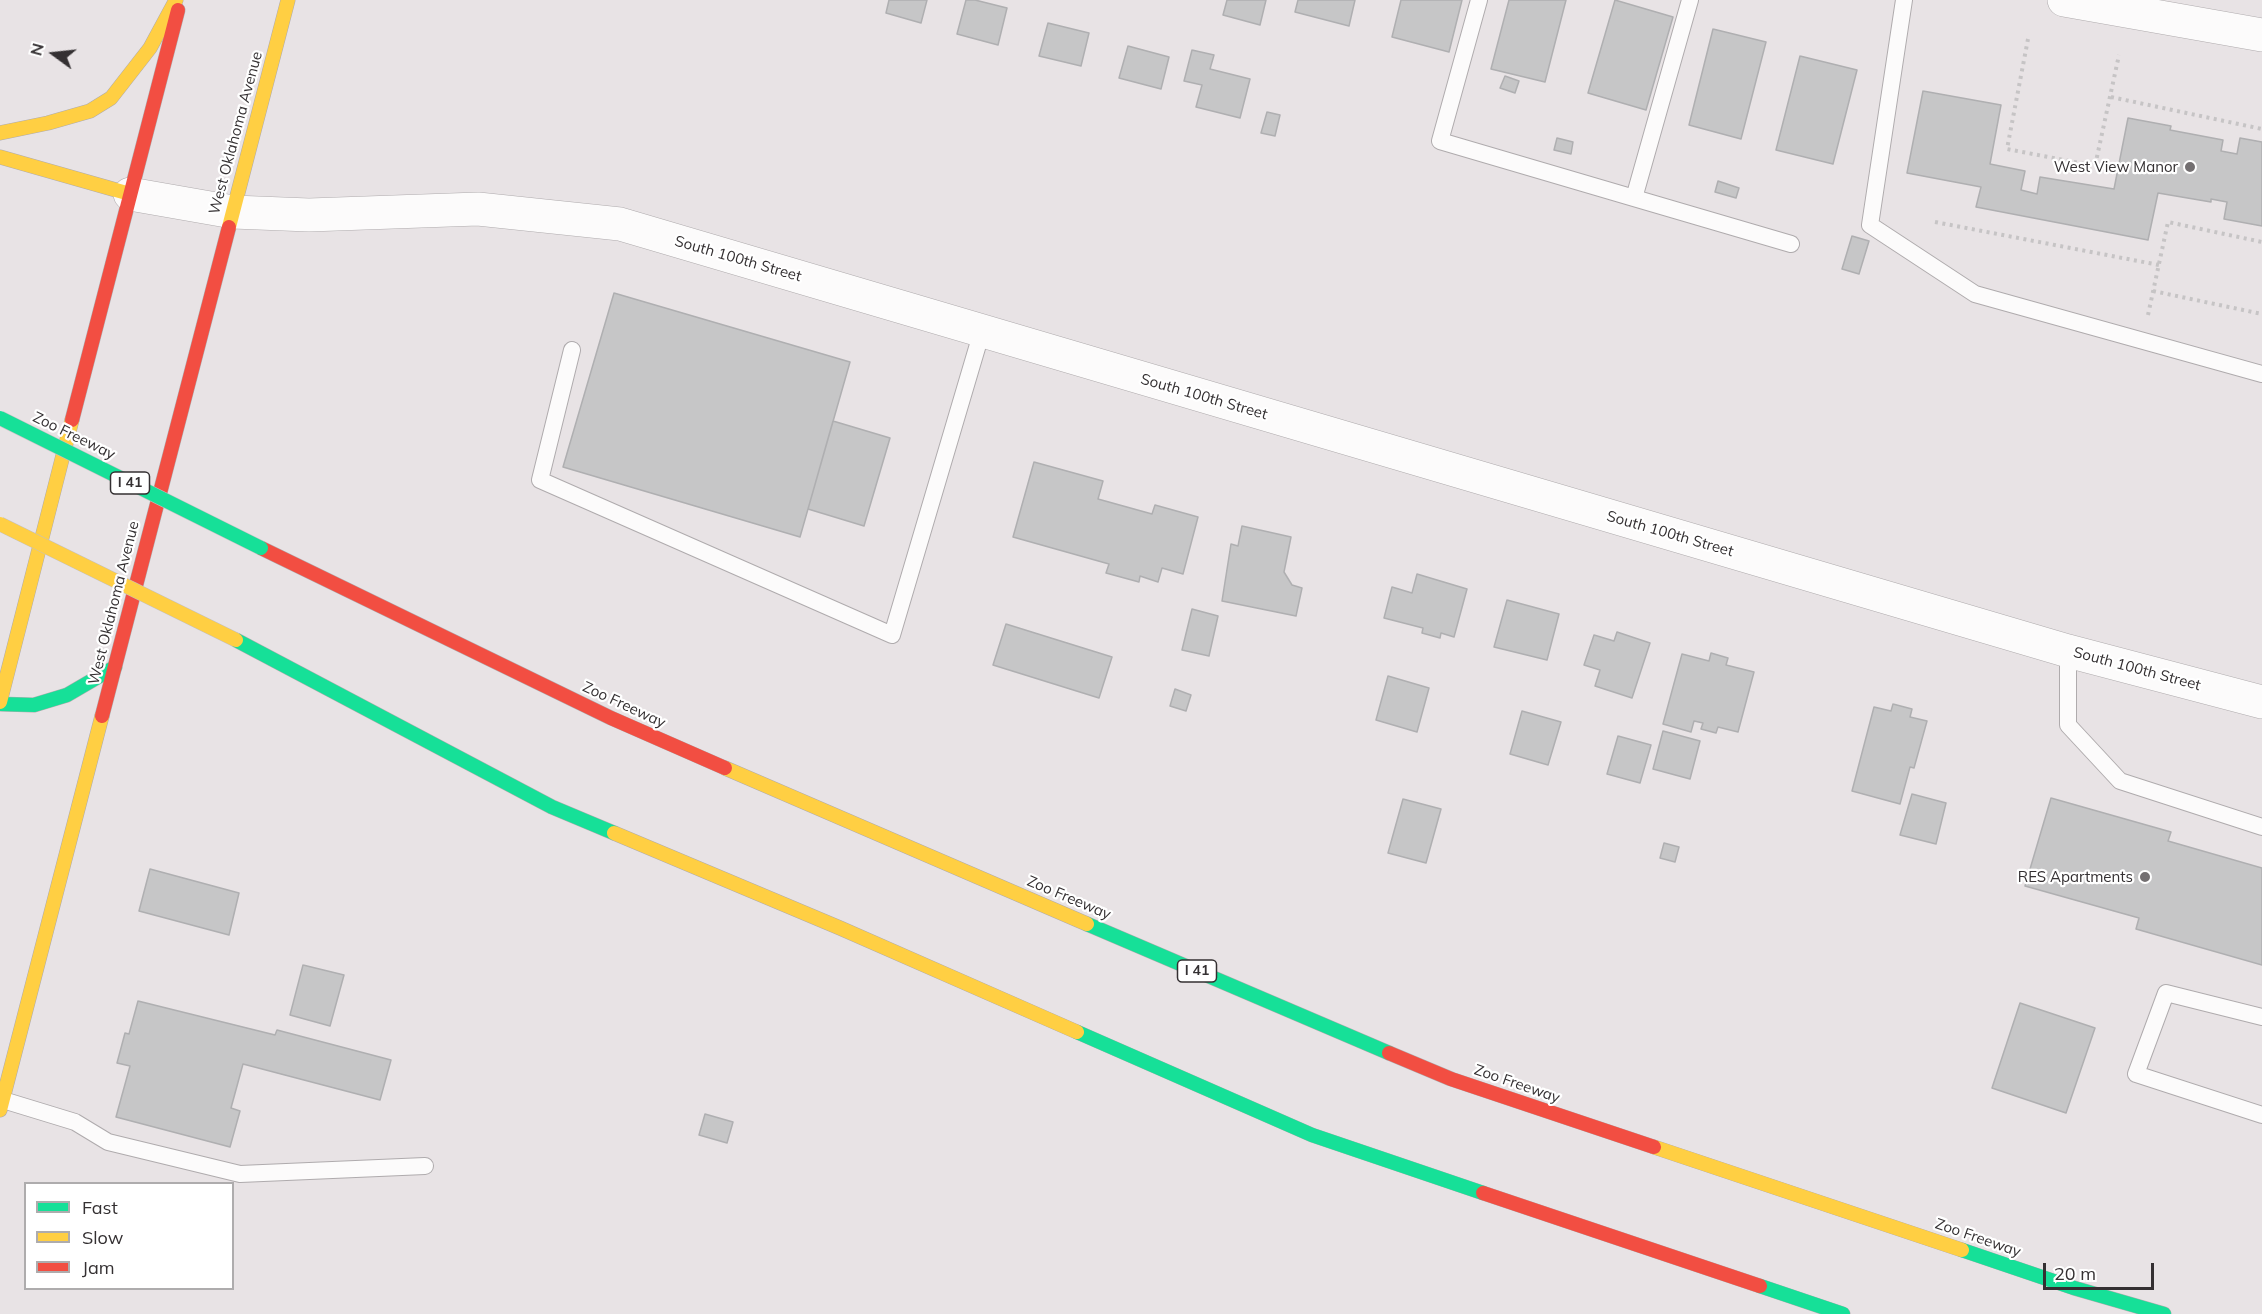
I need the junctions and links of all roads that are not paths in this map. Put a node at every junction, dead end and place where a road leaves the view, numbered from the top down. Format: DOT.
graph roads {
  1 [pos="178,0"];
  2 [pos="288,0"];
  3 [pos="1479,0"];
  4 [pos="1690,0"];
  5 [pos="1904,0"];
  6 [pos="2064,0"];
  7 [pos="2262,35"];
  8 [pos="0,133"];
  9 [pos="0,158"];
  10 [pos="130,194"];
  11 [pos="1634,198"];
  12 [pos="233,213"];
  13 [pos="1791,244"];
  14 [pos="982,331"];
  15 [pos="572,350"];
  16 [pos="2262,374"];
  17 [pos="0,418"];
  18 [pos="0,524"];
  19 [pos="2068,651"];
  20 [pos="115,667"];
  21 [pos="2262,702"];
  22 [pos="0,703"];
  23 [pos="2262,827"];
  24 [pos="2262,1017"];
  25 [pos="1,1105"];
  26 [pos="2262,1115"];
  27 [pos="424,1166"];
  28 [pos="1843,1314"];
  29 [pos="2164,1314"];
  1 -- 8 [label="main road"];
  1 -- 10 [label="main road"];
  2 -- 12 [label="main road, West Oklahoma Avenue"];
  3 -- 11 [label="lane"];
  4 -- 11 [label="lane"];
  5 -- 16 [label="lane"];
  6 -- 7 [label="street"];
  9 -- 10 [label="main road"];
  10 -- 12 [label="street, South 100th Street"];
  10 -- 22 [label="main road"];
  11 -- 13 [label="lane"];
  12 -- 14 [label="street, South 100th Street"];
  12 -- 20 [label="main road, West Oklahoma Avenue"];
  14 -- 15 [label="lane"];
  14 -- 19 [label="street, South 100th Street"];
  17 -- 29 [label="main road, Zoo Freeway / I 41, bridge"];
  18 -- 28 [label="main road, bridge"];
  19 -- 21 [label="street, South 100th Street"];
  19 -- 23 [label="lane"];
  20 -- 22 [label="main road"];
  20 -- 25 [label="main road, West Oklahoma Avenue"];
  24 -- 26 [label="lane"];
  25 -- 27 [label="lane"];
}
